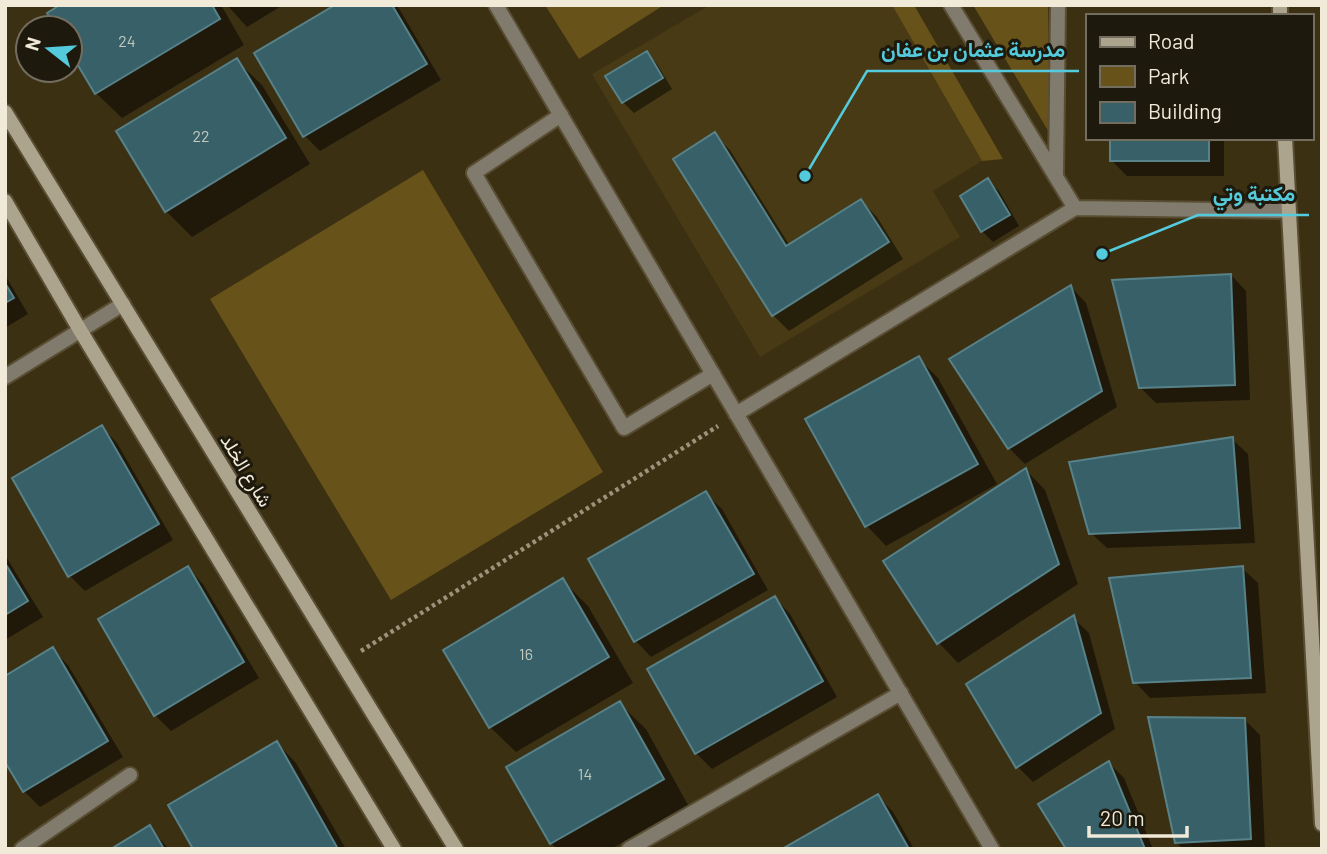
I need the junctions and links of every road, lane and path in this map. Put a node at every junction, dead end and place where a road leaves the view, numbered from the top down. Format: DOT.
graph roads {
  1 [pos="496,5"];
  2 [pos="951,5"];
  3 [pos="1058,5"];
  4 [pos="5,112"];
  5 [pos="561,115"];
  6 [pos="1285,140"];
  7 [pos="1056,177"];
  8 [pos="5,201"];
  9 [pos="1075,208"];
  10 [pos="1288,211"];
  11 [pos="123,304"];
  12 [pos="80,330"];
  13 [pos="713,374"];
  14 [pos="5,377"];
  15 [pos="736,414"];
  16 [pos="342,663"];
  17 [pos="901,693"];
  18 [pos="130,775"];
  19 [pos="1322,824"];
  20 [pos="22,849"];
  21 [pos="394,849"];
  22 [pos="456,849"];
  23 [pos="629,849"];
  24 [pos="992,849"];
  1 -- 5 [label="street"];
  2 -- 7 [label="street"];
  3 -- 7 [label="street"];
  4 -- 11 [label="street, شارع الخلد"];
  5 -- 13 [label="street"];
  5 -- 13 [label="street"];
  6 -- 10 [label="street"];
  7 -- 9 [label="street"];
  8 -- 12 [label="street"];
  9 -- 10 [label="street"];
  9 -- 15 [label="street"];
  10 -- 19 [label="street"];
  11 -- 12 [label="street"];
  11 -- 16 [label="street, شارع الخلد"];
  12 -- 14 [label="street"];
  12 -- 21 [label="street"];
  13 -- 15 [label="street"];
  15 -- 16 [label="path"];
  15 -- 17 [label="street"];
  16 -- 22 [label="street, شارع الخلد"];
  17 -- 23 [label="street"];
  17 -- 24 [label="street"];
  18 -- 20 [label="street"];
}
